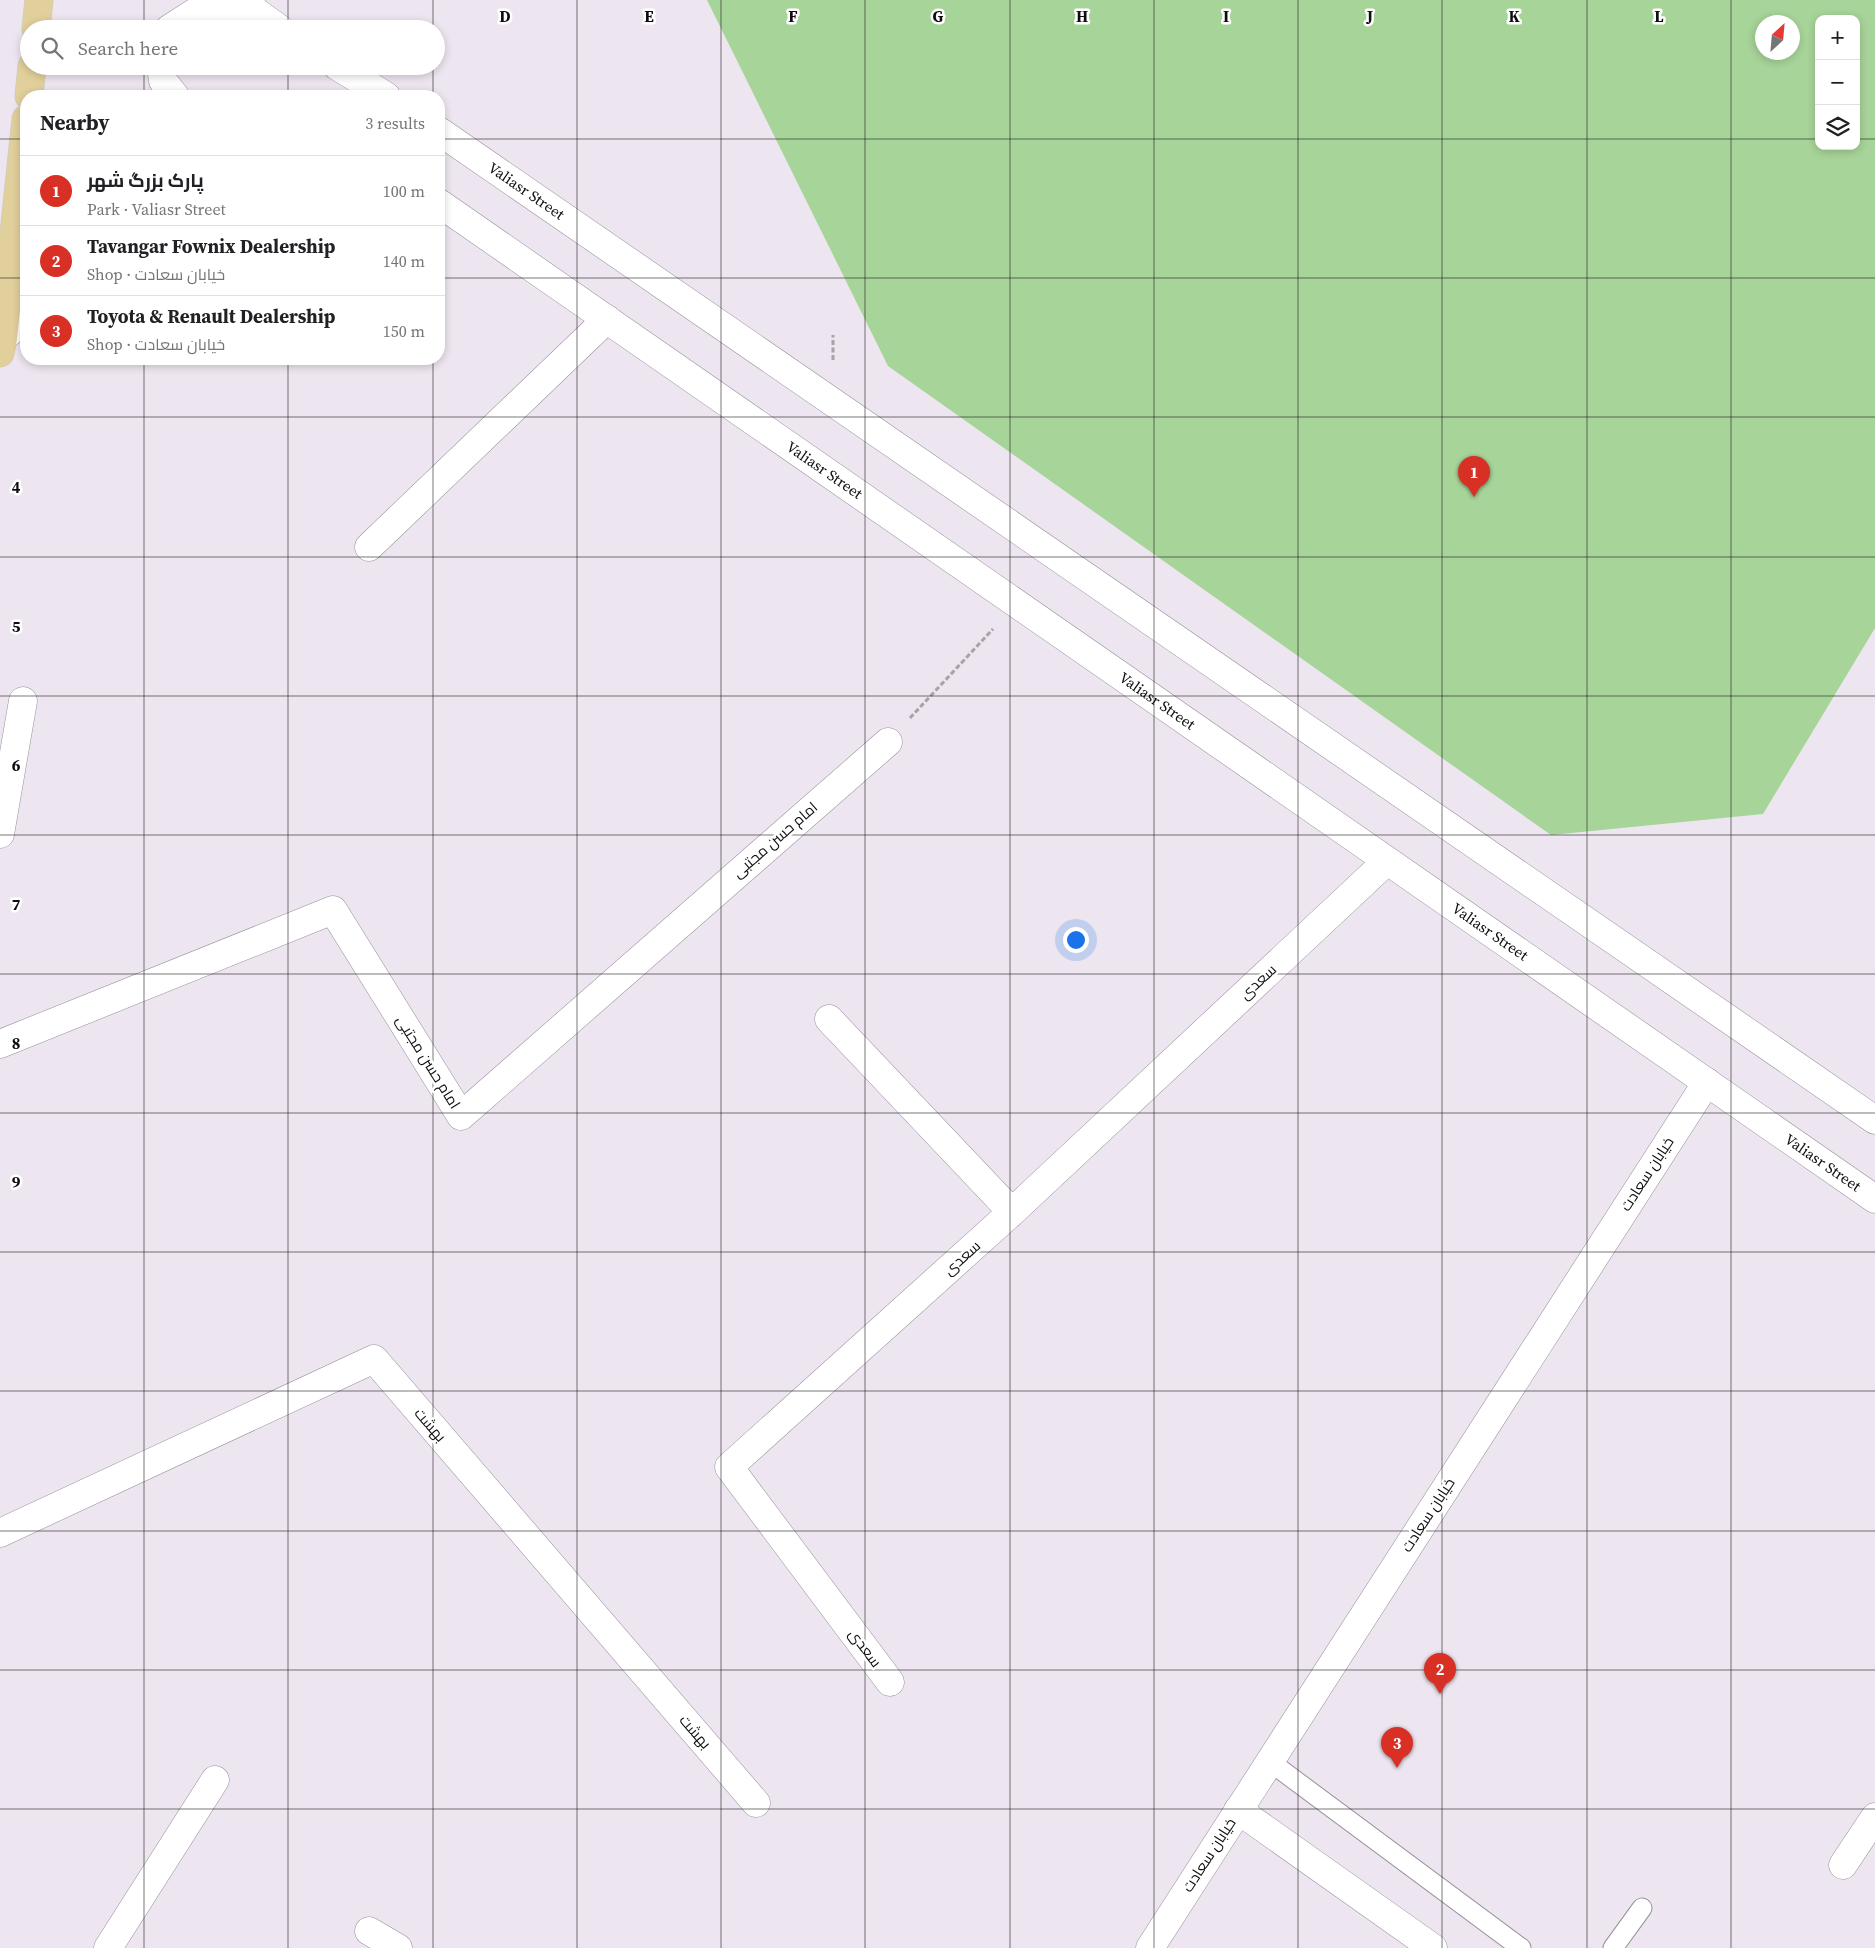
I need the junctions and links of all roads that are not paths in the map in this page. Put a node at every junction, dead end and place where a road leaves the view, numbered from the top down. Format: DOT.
graph roads {
  1 [pos="39,0"];
  2 [pos="252,6"];
  3 [pos="37,20"];
  4 [pos="183,20"];
  5 [pos="269,20"];
  6 [pos="31,75"];
  7 [pos="162,75"];
  8 [pos="352,75"];
  9 [pos="30,90"];
  10 [pos="170,90"];
  11 [pos="376,90"];
  12 [pos="445,135"];
  13 [pos="20,176"];
  14 [pos="445,207"];
  15 [pos="607,319"];
  16 [pos="20,324"];
  17 [pos="2,346"];
  18 [pos="369,547"];
  19 [pos="23,701"];
  20 [pos="888,742"];
  21 [pos="0,834"];
  22 [pos="1388,861"];
  23 [pos="829,1019"];
  24 [pos="0,1044"];
  25 [pos="1707,1082"];
  26 [pos="1875,1120"];
  27 [pos="1875,1199"];
  28 [pos="1012,1212"];
  29 [pos="0,1533"];
  30 [pos="890,1682"];
  31 [pos="1269,1762"];
  32 [pos="215,1780"];
  33 [pos="756,1804"];
  34 [pos="1238,1810"];
  35 [pos="1875,1817"];
  36 [pos="1842,1865"];
  37 [pos="1642,1908"];
  38 [pos="368,1931"];
  39 [pos="108,1948"];
  40 [pos="398,1948"];
  41 [pos="1150,1948"];
  42 [pos="1433,1948"];
  43 [pos="1521,1948"];
  44 [pos="1613,1948"];
  1 -- 3 [label="main road"];
  2 -- 4 [label="street"];
  2 -- 5 [label="street"];
  6 -- 9 [label="main road"];
  7 -- 10 [label="street"];
  8 -- 11 [label="street"];
  12 -- 26 [label="street, Valiasr Street"];
  13 -- 17 [label="main road"];
  14 -- 15 [label="street, Valiasr Street"];
  15 -- 18 [label="street"];
  15 -- 22 [label="street, Valiasr Street"];
  16 -- 17 [label="street"];
  19 -- 21 [label="street"];
  20 -- 24 [label="street, امام حسن مجتبی"];
  22 -- 25 [label="street, Valiasr Street"];
  22 -- 28 [label="street, سعدی"];
  23 -- 28 [label="street"];
  25 -- 27 [label="street, Valiasr Street"];
  25 -- 31 [label="street, خیابان سعادت"];
  28 -- 30 [label="street, سعدی"];
  29 -- 33 [label="street, بهشت"];
  31 -- 34 [label="street, خیابان سعادت"];
  31 -- 43 [label="lane"];
  32 -- 39 [label="street"];
  34 -- 41 [label="street, خیابان سعادت"];
  34 -- 42 [label="street"];
  35 -- 36 [label="street"];
  37 -- 44 [label="lane"];
  38 -- 40 [label="street"];
}
